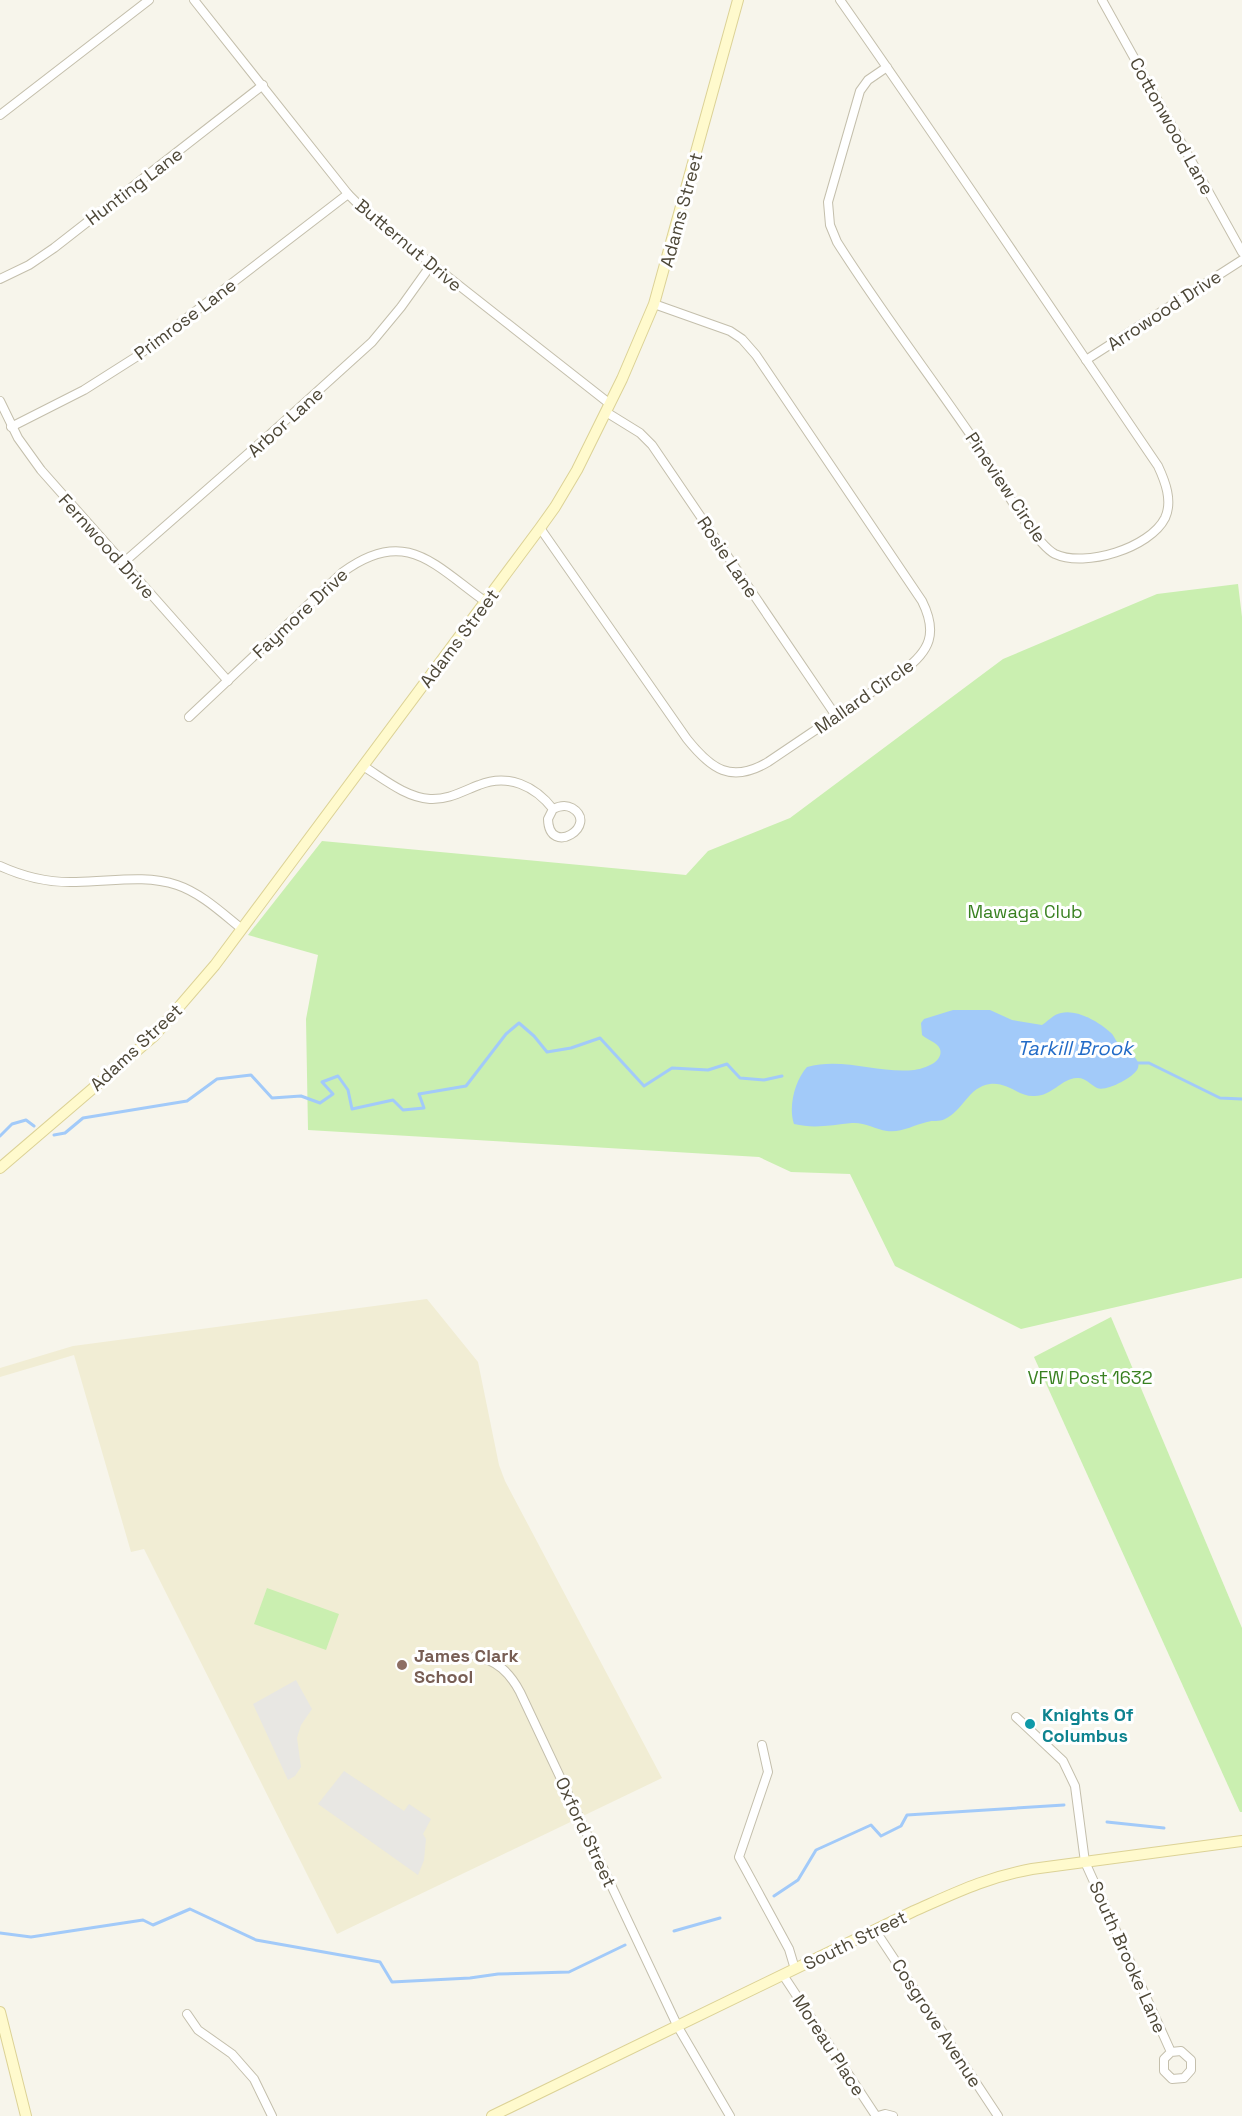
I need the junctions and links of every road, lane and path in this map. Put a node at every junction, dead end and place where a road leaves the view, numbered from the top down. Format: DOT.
graph roads {
  1 [pos="149,0"];
  2 [pos="194,0"];
  3 [pos="738,0"];
  4 [pos="840,0"];
  5 [pos="1102,0"];
  6 [pos="887,67"];
  7 [pos="262,85"];
  8 [pos="0,115"];
  9 [pos="348,194"];
  10 [pos="1242,252"];
  11 [pos="1242,260"];
  12 [pos="431,265"];
  13 [pos="0,279"];
  14 [pos="654,304"];
  15 [pos="1086,360"];
  16 [pos="0,401"];
  17 [pos="608,408"];
  18 [pos="11,427"];
  19 [pos="540,528"];
  20 [pos="123,563"];
  21 [pos="486,602"];
  22 [pos="228,681"];
  23 [pos="836,716"];
  24 [pos="189,717"];
  25 [pos="363,766"];
  26 [pos="553,809"];
  27 [pos="0,866"];
  28 [pos="242,928"];
  29 [pos="0,1168"];
  30 [pos="475,1656"];
  31 [pos="1016,1717"];
  32 [pos="762,1746"];
  33 [pos="1242,1841"];
  34 [pos="1085,1862"];
  35 [pos="875,1930"];
  36 [pos="795,1969"];
  37 [pos="783,1975"];
  38 [pos="0,2012"];
  39 [pos="187,2014"];
  40 [pos="678,2027"];
  41 [pos="1171,2052"];
  42 [pos="26,2116"];
  43 [pos="272,2116"];
  44 [pos="492,2116"];
  45 [pos="730,2116"];
  46 [pos="877,2116"];
  47 [pos="893,2116"];
  48 [pos="998,2116"];
  1 -- 8 [label="street"];
  2 -- 7 [label="street, Butternut Drive"];
  3 -- 14 [label="street, Adams Street"];
  4 -- 6 [label="street, Pineview Circle"];
  5 -- 10 [label="street, Cottonwood Lane"];
  6 -- 15 [label="street, Pineview Circle"];
  6 -- 15 [label="street, Pineview Circle"];
  7 -- 9 [label="street, Butternut Drive"];
  7 -- 13 [label="street, Hunting Lane"];
  9 -- 12 [label="street, Butternut Drive"];
  9 -- 18 [label="street, Primrose Lane"];
  11 -- 15 [label="street, Arrowood Drive"];
  12 -- 17 [label="street, Butternut Drive"];
  12 -- 20 [label="street, Arbor Lane"];
  14 -- 17 [label="street, Adams Street"];
  14 -- 23 [label="street, Mallard Circle"];
  16 -- 18 [label="street, Fernwood Drive"];
  17 -- 19 [label="street, Adams Street"];
  17 -- 23 [label="street, Rosie Lane"];
  18 -- 20 [label="street, Fernwood Drive"];
  19 -- 21 [label="street, Adams Street"];
  19 -- 23 [label="street, Mallard Circle"];
  20 -- 22 [label="street, Fernwood Drive"];
  21 -- 22 [label="street, Faymore Drive"];
  21 -- 25 [label="street, Adams Street"];
  22 -- 24 [label="street, Faymore Drive"];
  25 -- 26 [label="street"];
  25 -- 28 [label="street, Adams Street"];
  27 -- 28 [label="street"];
  28 -- 29 [label="street, Adams Street"];
  30 -- 40 [label="street, Oxford Street"];
  31 -- 34 [label="street, South Brooke Lane"];
  32 -- 36 [label="street"];
  33 -- 34 [label="street, South Street"];
  34 -- 35 [label="street, South Street"];
  34 -- 41 [label="street, South Brooke Lane"];
  35 -- 36 [label="street, South Street"];
  35 -- 48 [label="street, Cosgrove Avenue"];
  36 -- 37 [label="street, South Street"];
  37 -- 40 [label="street, South Street"];
  37 -- 46 [label="street, Moreau Place"];
  38 -- 42 [label="street"];
  39 -- 43 [label="street"];
  40 -- 44 [label="street, South Street"];
  40 -- 45 [label="street, Oxford Street"];
  46 -- 47 [label="street, Moreau Place"];
}
